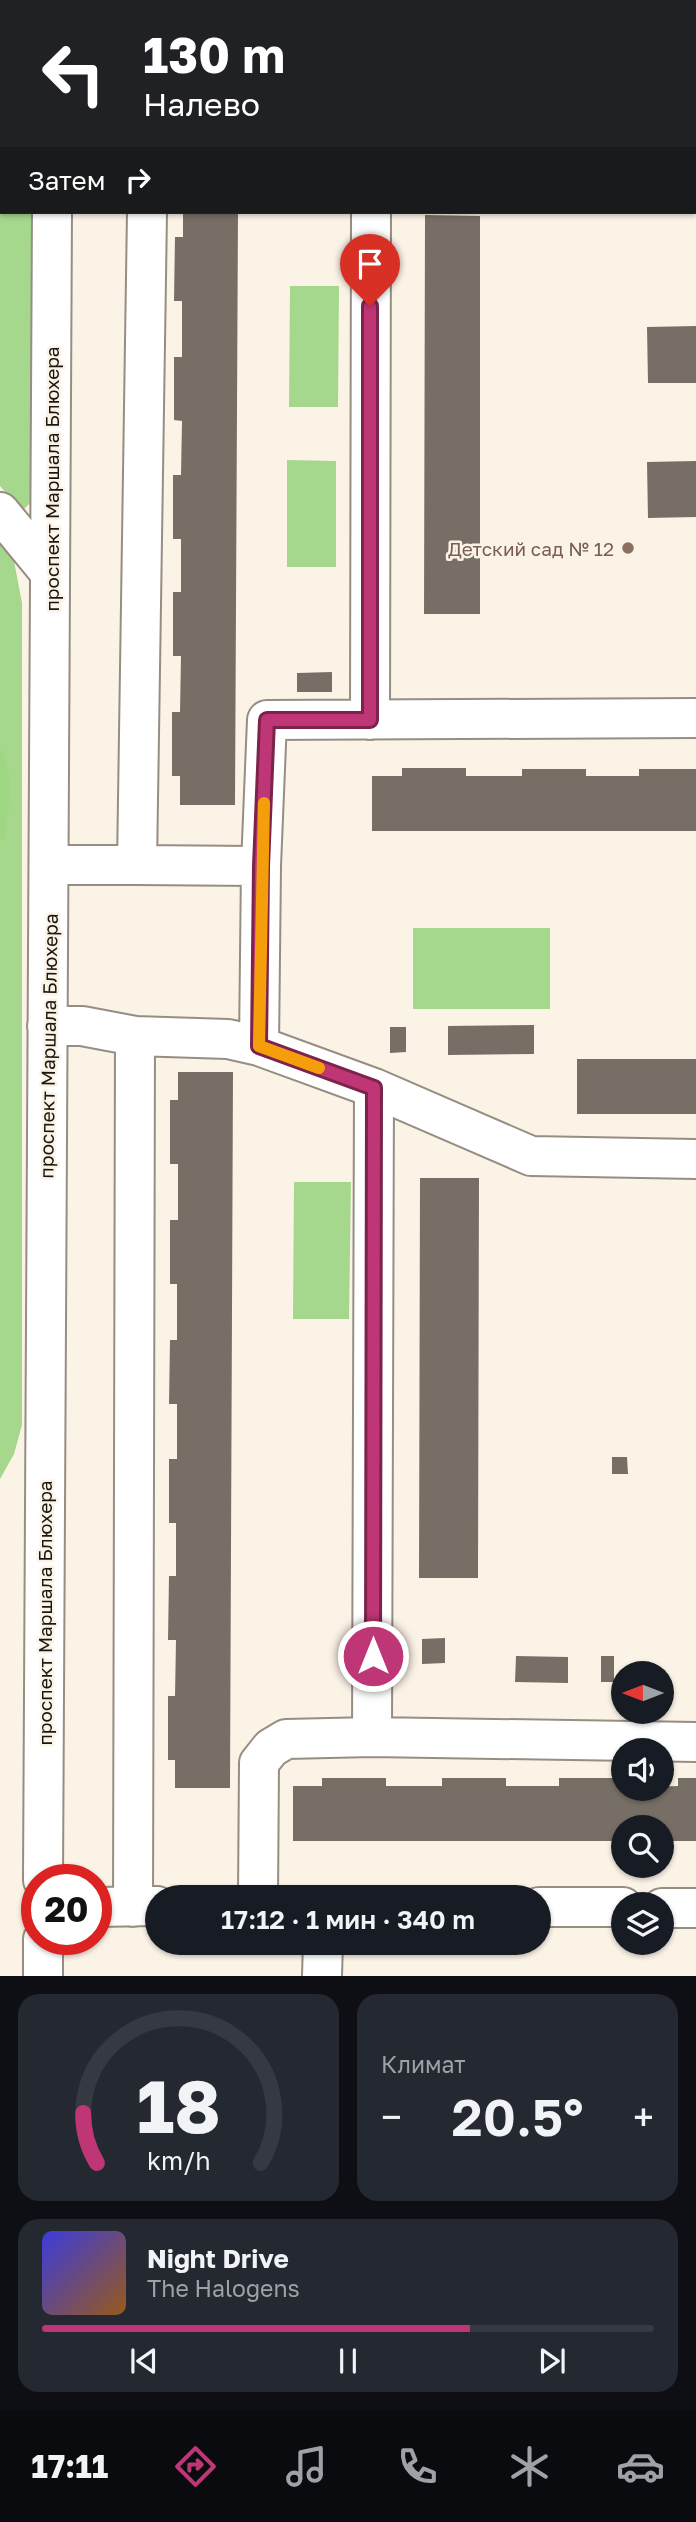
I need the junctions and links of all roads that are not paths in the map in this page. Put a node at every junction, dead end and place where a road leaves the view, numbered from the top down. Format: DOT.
graph roads {
  1 [pos="52,214"];
  2 [pos="146,214"];
  3 [pos="371,214"];
  4 [pos="0,512"];
  5 [pos="50,573"];
  6 [pos="696,718"];
  7 [pos="370,720"];
  8 [pos="50,865"];
  9 [pos="137,865"];
  10 [pos="261,866"];
  11 [pos="47,1026"];
  12 [pos="135,1036"];
  13 [pos="259,1046"];
  14 [pos="374,1088"];
  15 [pos="696,1159"];
  16 [pos="372,1737"];
  17 [pos="696,1742"];
  18 [pos="43,1864"];
  19 [pos="258,1885"];
  20 [pos="129,1907"];
  21 [pos="551,1907"];
  22 [pos="611,1908"];
  23 [pos="674,1908"];
  24 [pos="696,1908"];
  25 [pos="43,1955"];
  26 [pos="323,1955"];
  27 [pos="43,1976"];
  28 [pos="322,1976"];
  1 -- 5 [label="street, проспект Маршала Блюхера"];
  2 -- 9 [label="street"];
  3 -- 7 [label="street"];
  4 -- 5 [label="street"];
  5 -- 8 [label="street, проспект Маршала Блюхера"];
  6 -- 7 [label="street"];
  7 -- 10 [label="street"];
  8 -- 9 [label="street"];
  8 -- 11 [label="street, проспект Маршала Блюхера"];
  9 -- 10 [label="street"];
  10 -- 13 [label="street"];
  11 -- 12 [label="street"];
  11 -- 18 [label="street, проспект Маршала Блюхера"];
  12 -- 13 [label="street"];
  12 -- 20 [label="street"];
  13 -- 14 [label="street"];
  14 -- 15 [label="street"];
  14 -- 16 [label="street"];
  16 -- 17 [label="street"];
  16 -- 19 [label="street"];
  21 -- 22 [label="street"];
  23 -- 24 [label="street"];
  25 -- 27 [label="street"];
  26 -- 28 [label="street"];
}
